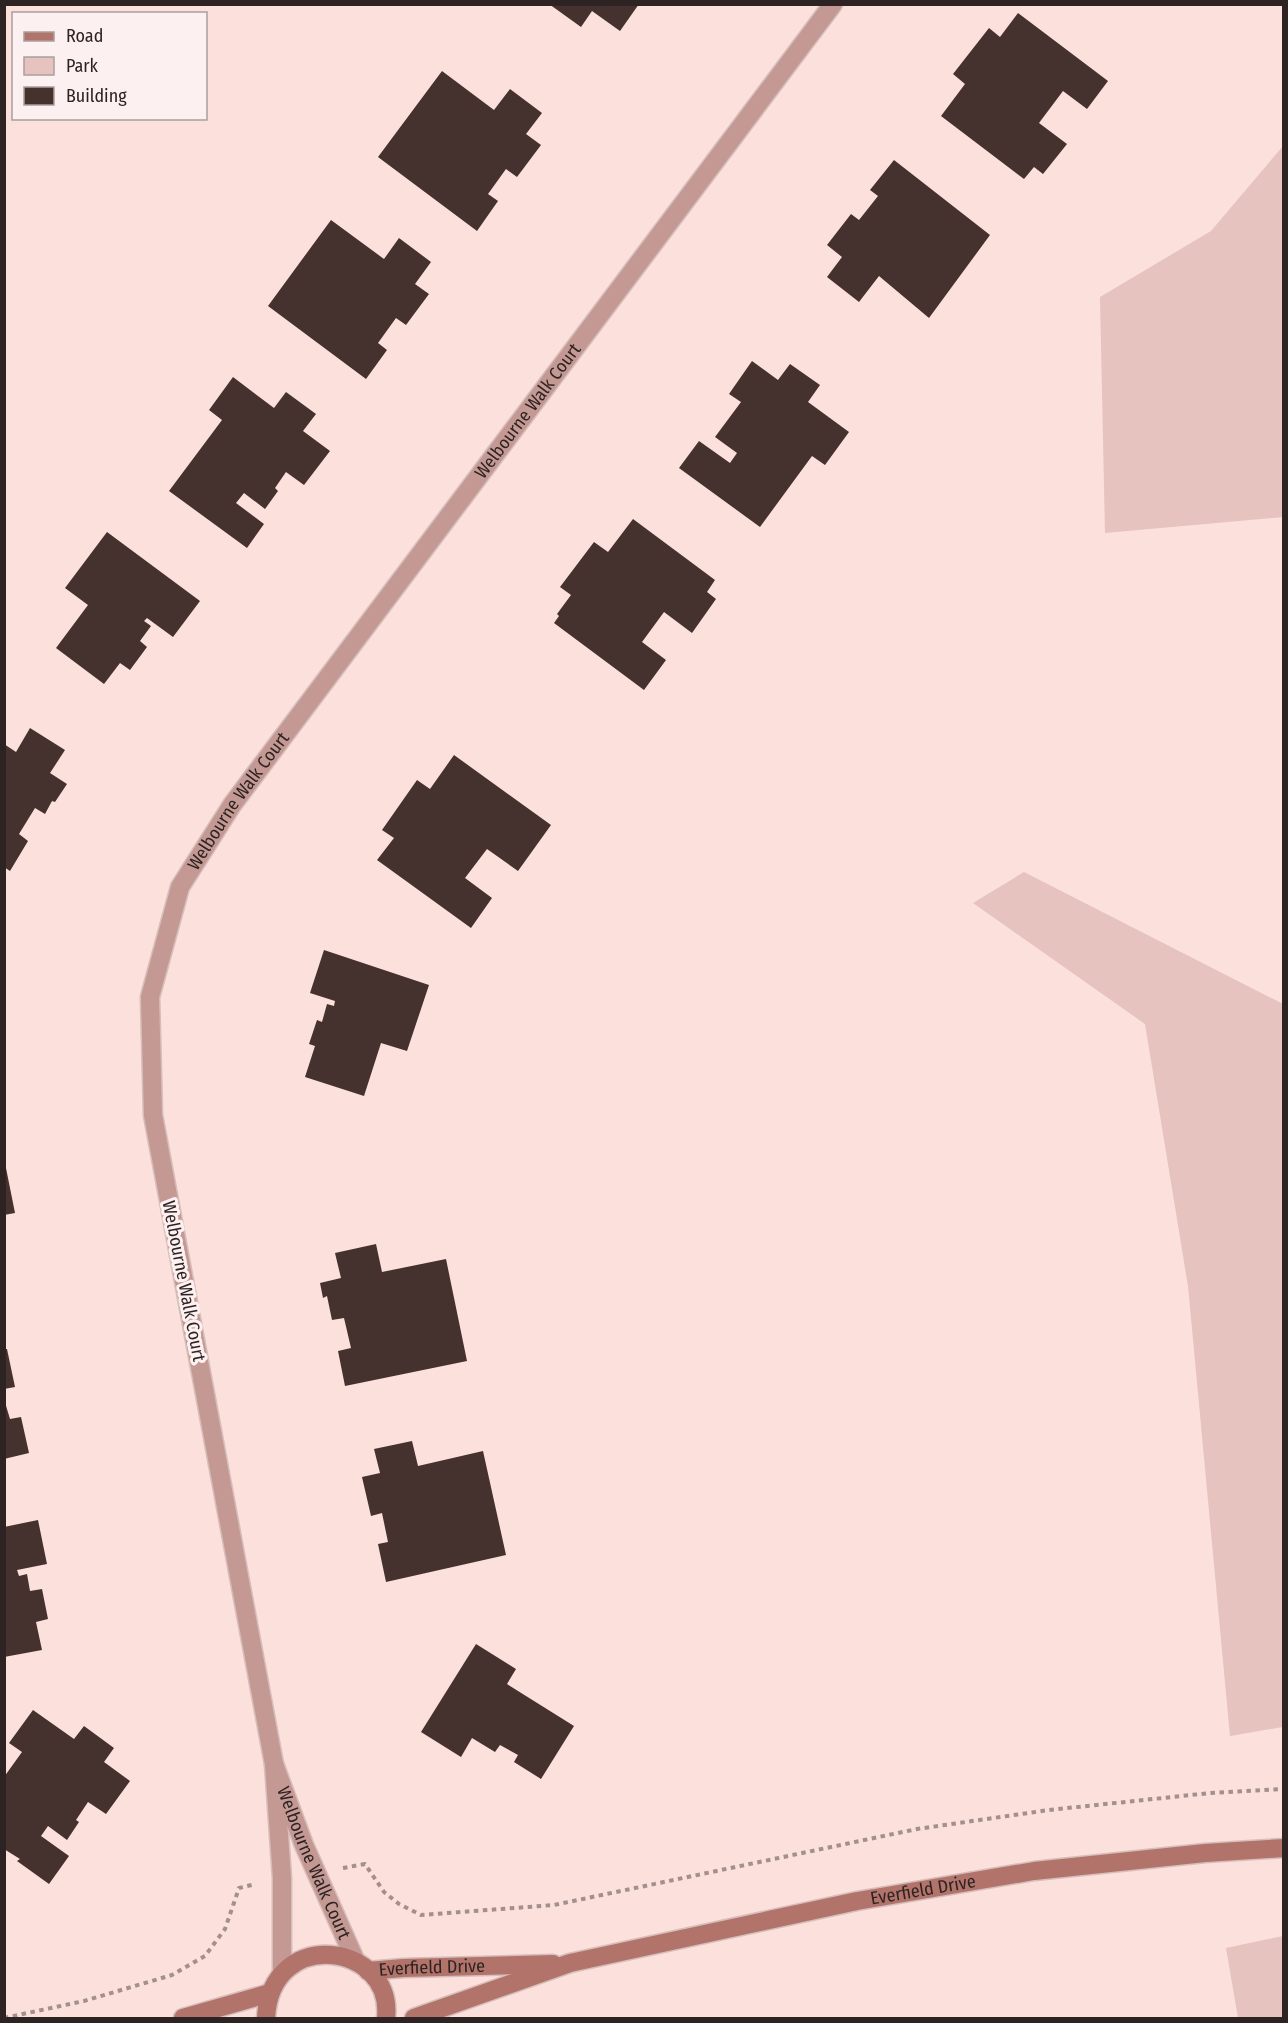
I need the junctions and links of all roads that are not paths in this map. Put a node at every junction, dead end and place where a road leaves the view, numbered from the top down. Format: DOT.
graph roads {
  1 [pos="833,4"];
  2 [pos="274,1764"];
  3 [pos="1284,1848"];
  4 [pos="570,1963"];
  5 [pos="362,1966"];
  6 [pos="282,1973"];
  7 [pos="270,1993"];
  8 [pos="183,2019"];
  9 [pos="266,2019"];
  10 [pos="386,2019"];
  11 [pos="414,2019"];
  1 -- 2 [label="street, Welbourne Walk Court"];
  2 -- 5 [label="street, Welbourne Walk Court"];
  2 -- 6 [label="street, Welbourne Walk Court"];
  3 -- 4 [label="street, Everfield Drive"];
  4 -- 5 [label="street, Everfield Drive"];
  4 -- 11 [label="street, Everfield Drive"];
  5 -- 6 [label="street"];
  5 -- 10 [label="street"];
  6 -- 7 [label="street"];
  7 -- 8 [label="street"];
  7 -- 9 [label="street"];
}
